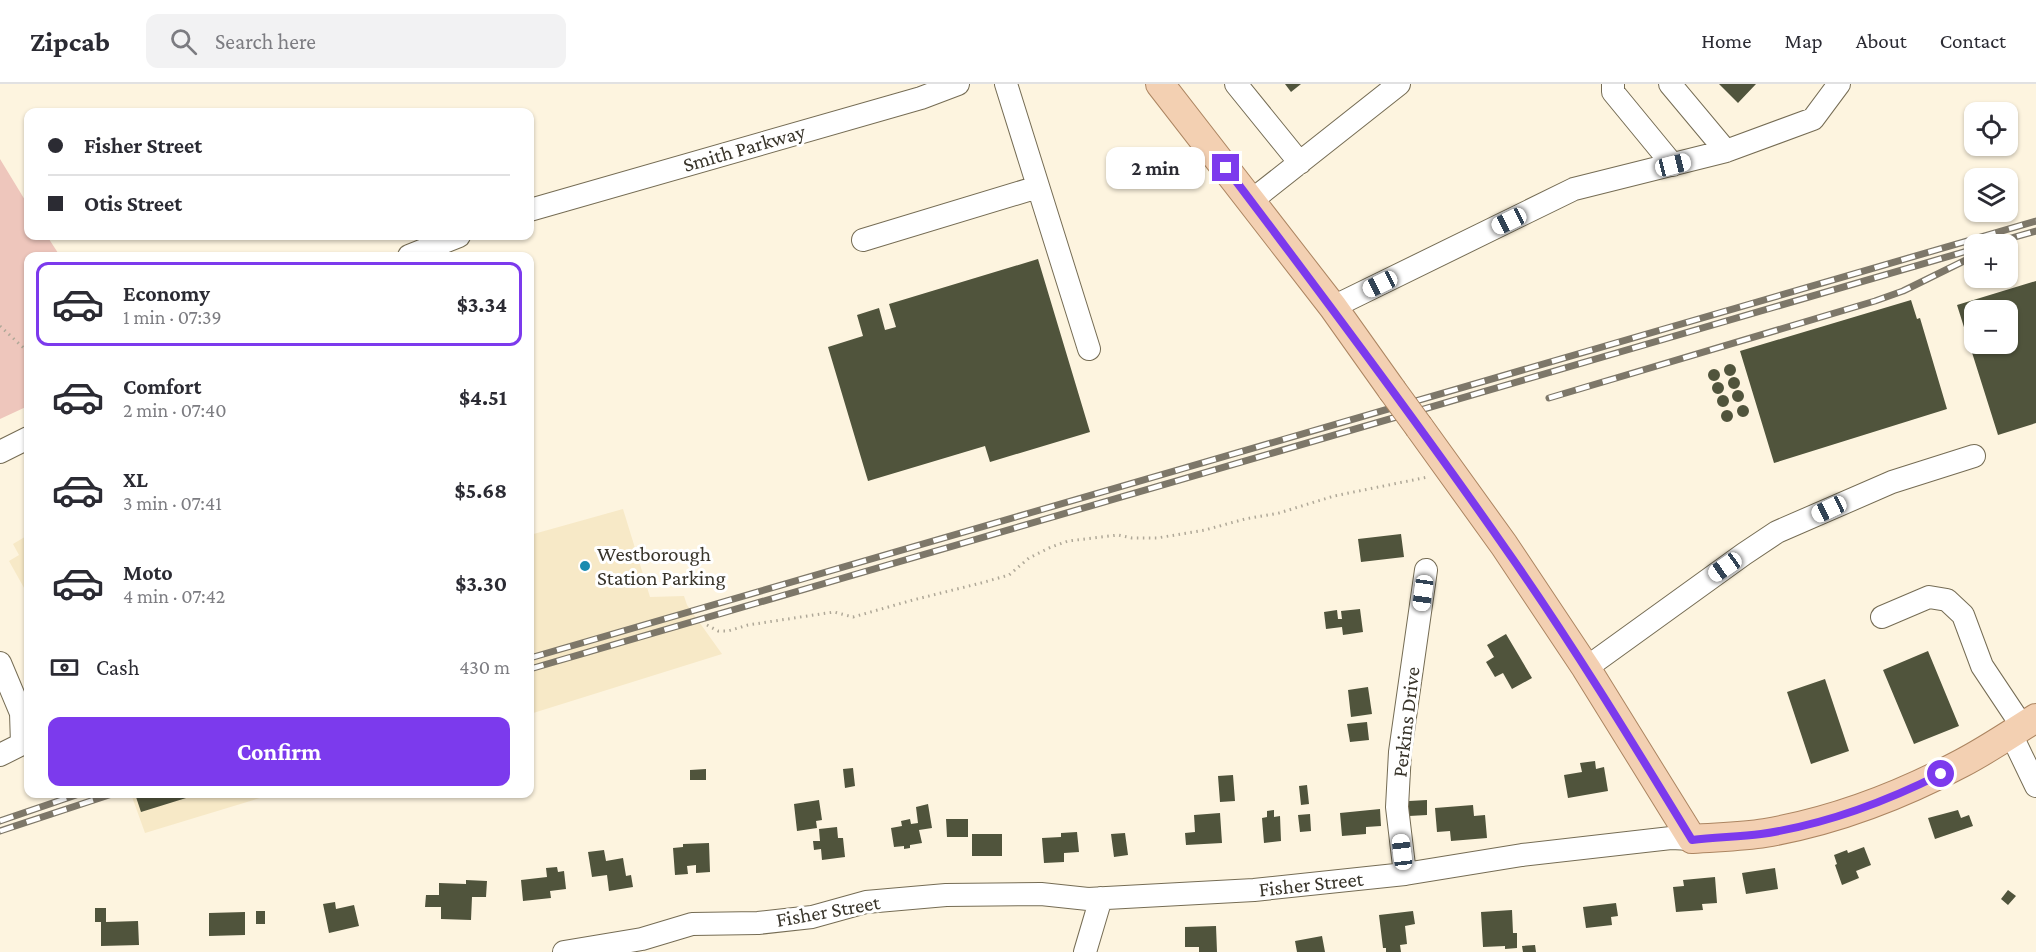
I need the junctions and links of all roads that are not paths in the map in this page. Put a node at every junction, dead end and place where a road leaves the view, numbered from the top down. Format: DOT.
graph roads {
  1 [pos="958,84"];
  2 [pos="1006,84"];
  3 [pos="1160,84"];
  4 [pos="1236,84"];
  5 [pos="1399,84"];
  6 [pos="1613,84"];
  7 [pos="1670,84"];
  8 [pos="1839,84"];
  9 [pos="1726,151"];
  10 [pos="1300,163"];
  11 [pos="1673,165"];
  12 [pos="1038,187"];
  13 [pos="1251,201"];
  14 [pos="534,209"];
  15 [pos="449,240"];
  16 [pos="863,240"];
  17 [pos="419,252"];
  18 [pos="1333,307"];
  19 [pos="1089,349"];
  20 [pos="24,440"];
  21 [pos="0,452"];
  22 [pos="1974,456"];
  23 [pos="1426,570"];
  24 [pos="1882,617"];
  25 [pos="0,663"];
  26 [pos="1586,668"];
  27 [pos="2023,726"];
  28 [pos="0,755"];
  29 [pos="2036,786"];
  30 [pos="1692,840"];
  31 [pos="1405,874"];
  32 [pos="1101,898"];
  33 [pos="564,952"];
  34 [pos="1085,952"];
  1 -- 14 [label="street, Smith Parkway"];
  2 -- 12 [label="street"];
  3 -- 13 [label="main road"];
  4 -- 10 [label="street"];
  5 -- 10 [label="street"];
  6 -- 11 [label="street"];
  7 -- 9 [label="street"];
  8 -- 9 [label="street"];
  9 -- 11 [label="street"];
  10 -- 13 [label="street"];
  11 -- 18 [label="street"];
  12 -- 16 [label="street"];
  12 -- 19 [label="street"];
  13 -- 18 [label="main road"];
  15 -- 17 [label="street"];
  18 -- 26 [label="main road, bridge"];
  20 -- 21 [label="street"];
  22 -- 26 [label="street"];
  23 -- 31 [label="street, Perkins Drive"];
  24 -- 27 [label="street"];
  25 -- 28 [label="street"];
  26 -- 30 [label="main road"];
  27 -- 29 [label="street"];
  27 -- 30 [label="main road, Fisher Street"];
  30 -- 31 [label="street, Fisher Street"];
  31 -- 32 [label="street, Fisher Street"];
  32 -- 33 [label="street, Fisher Street"];
  32 -- 34 [label="street"];
}
